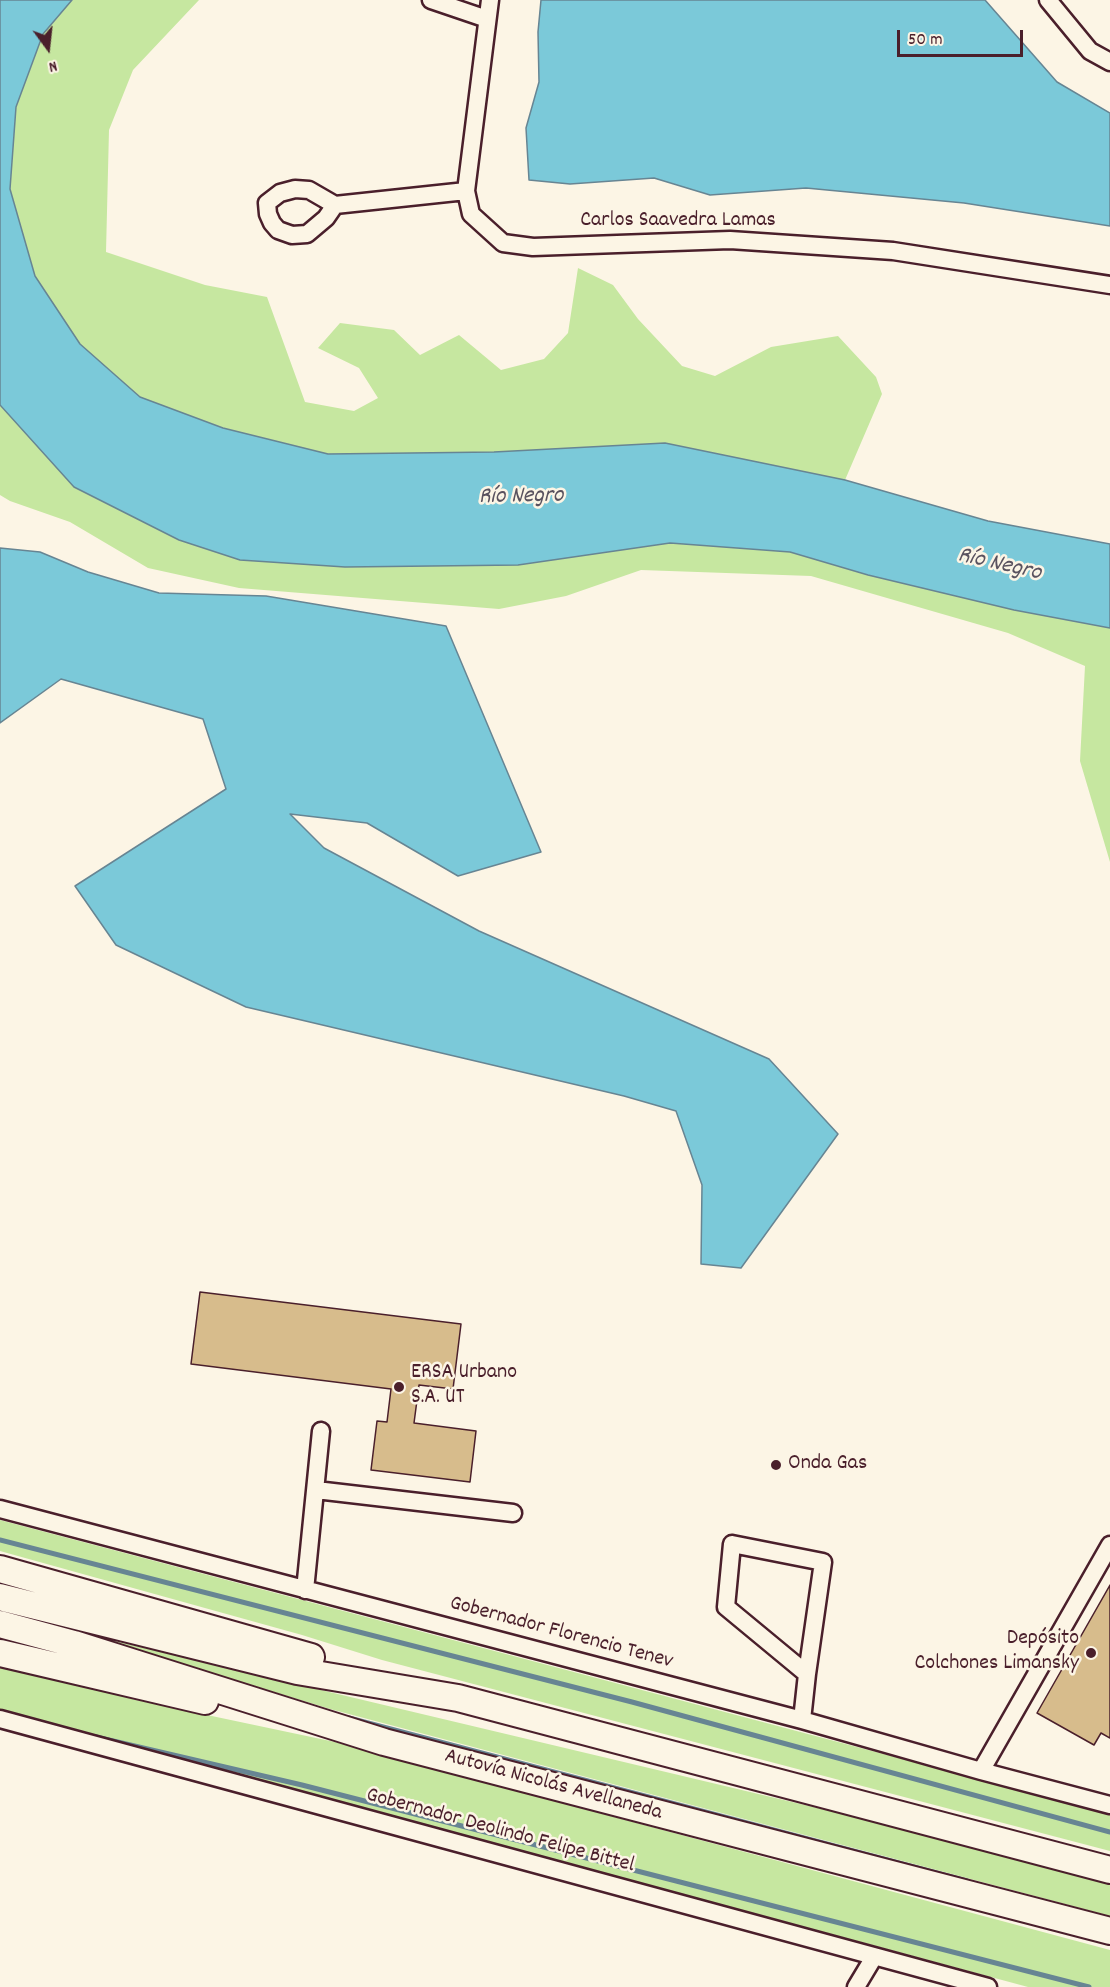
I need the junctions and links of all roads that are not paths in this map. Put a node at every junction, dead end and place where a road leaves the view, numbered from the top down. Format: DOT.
graph roads {
  1 [pos="431,0"];
  2 [pos="490,0"];
  3 [pos="1048,0"];
  4 [pos="487,19"];
  5 [pos="1110,62"];
  6 [pos="466,191"];
  7 [pos="335,205"];
  8 [pos="1110,285"];
  9 [pos="321,1431"];
  10 [pos="315,1490"];
  11 [pos="0,1509"];
  12 [pos="513,1513"];
  13 [pos="1110,1545"];
  14 [pos="0,1569"];
  15 [pos="305,1590"];
  16 [pos="0,1596"];
  17 [pos="0,1624"];
  18 [pos="0,1653"];
  19 [pos="807,1674"];
  20 [pos="458,1698"];
  21 [pos="0,1719"];
  22 [pos="802,1720"];
  23 [pos="384,1742"];
  24 [pos="981,1771"];
  25 [pos="1110,1805"];
  26 [pos="1110,1870"];
  27 [pos="1110,1931"];
  28 [pos="874,1957"];
  29 [pos="856,1987"];
  30 [pos="988,1987"];
  1 -- 4 [label="street"];
  2 -- 4 [label="street, Carlos Saavedra Lamas"];
  3 -- 5 [label="street"];
  4 -- 6 [label="street, Carlos Saavedra Lamas"];
  6 -- 7 [label="street"];
  6 -- 8 [label="street, Carlos Saavedra Lamas"];
  9 -- 10 [label="street"];
  10 -- 12 [label="street"];
  10 -- 15 [label="street"];
  11 -- 15 [label="street, Gobernador Florencio Tenev"];
  13 -- 24 [label="street"];
  14 -- 20 [label="highway"];
  15 -- 22 [label="street, Gobernador Florencio Tenev"];
  16 -- 20 [label="highway"];
  17 -- 23 [label="highway, Autovía Nicolás Avellaneda"];
  18 -- 23 [label="highway"];
  19 -- 19 [label="street"];
  19 -- 22 [label="street"];
  20 -- 26 [label="highway"];
  21 -- 28 [label="street, Gobernador Deolindo Felipe Bittel"];
  22 -- 24 [label="street, Gobernador Florencio Tenev"];
  23 -- 27 [label="highway, Autovía Nicolás Avellaneda"];
  24 -- 25 [label="street, Gobernador Florencio Tenev"];
  28 -- 29 [label="street"];
  28 -- 30 [label="street, Gobernador Deolindo Felipe Bittel"];
}
